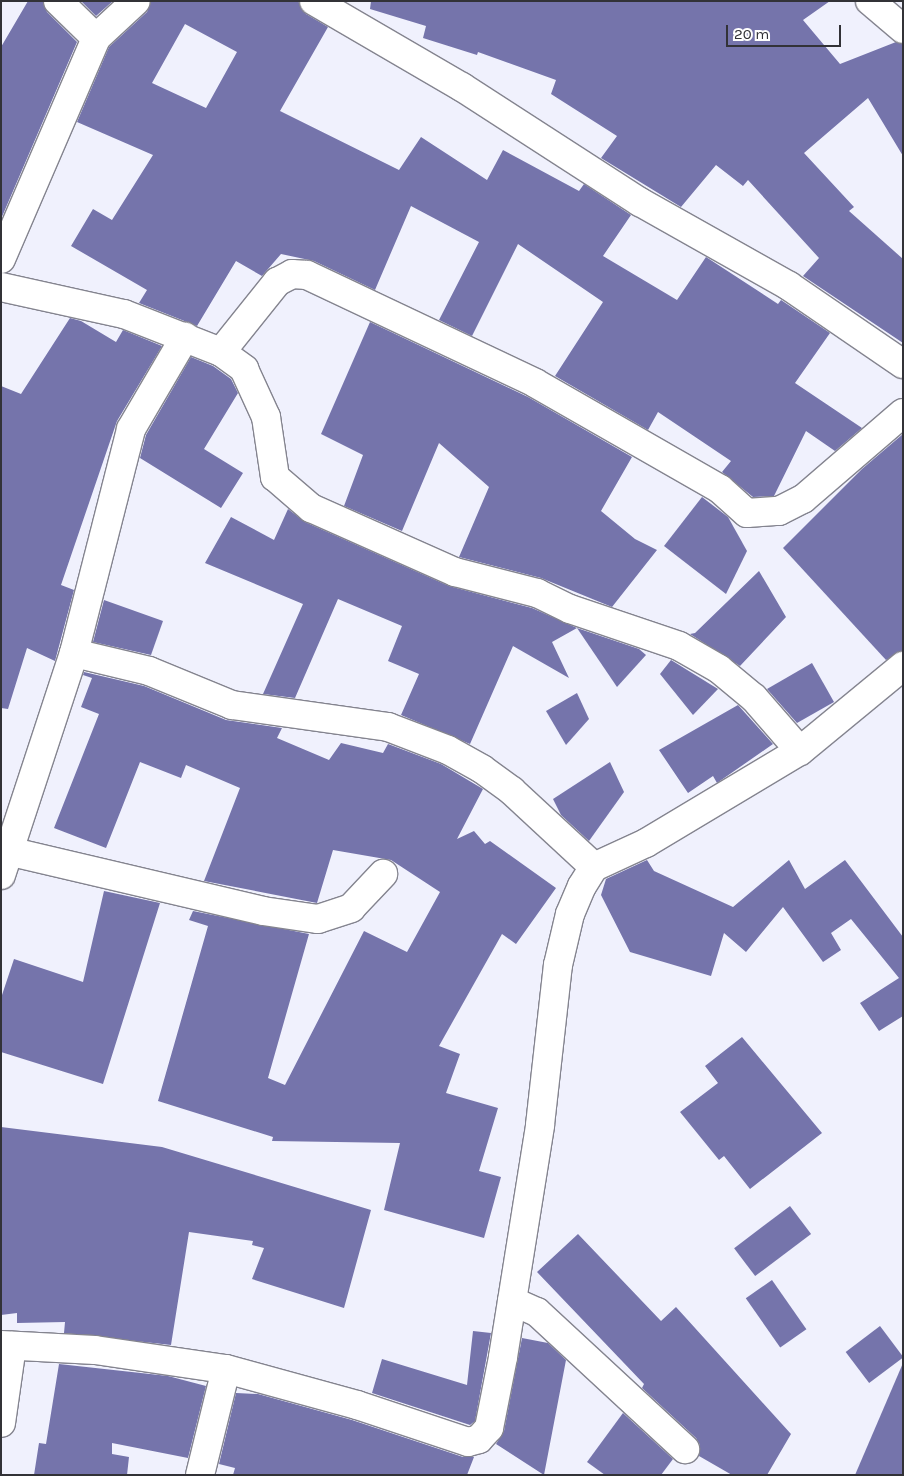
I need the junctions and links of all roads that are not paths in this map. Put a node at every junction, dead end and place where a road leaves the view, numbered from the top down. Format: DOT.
graph roads {
  1 [pos="58,1"];
  2 [pos="136,1"];
  3 [pos="314,1"];
  4 [pos="870,1"];
  5 [pos="903,29"];
  6 [pos="96,38"];
  7 [pos="1,259"];
  8 [pos="1,287"];
  9 [pos="184,336"];
  10 [pos="221,352"];
  11 [pos="903,364"];
  12 [pos="903,413"];
  13 [pos="74,653"];
  14 [pos="903,666"];
  15 [pos="800,751"];
  16 [pos="5,863"];
  17 [pos="594,867"];
  18 [pos="383,874"];
  19 [pos="512,1301"];
  20 [pos="7,1346"];
  21 [pos="226,1369"];
  22 [pos="1,1424"];
  23 [pos="685,1449"];
  24 [pos="200,1475"];
  1 -- 6 [label="street"];
  2 -- 6 [label="street"];
  3 -- 11 [label="street"];
  4 -- 5 [label="street"];
  6 -- 7 [label="street"];
  8 -- 9 [label="street"];
  9 -- 10 [label="street"];
  9 -- 13 [label="street"];
  10 -- 12 [label="street"];
  10 -- 15 [label="street"];
  13 -- 16 [label="street"];
  13 -- 17 [label="street"];
  14 -- 15 [label="street"];
  15 -- 17 [label="street"];
  16 -- 18 [label="street"];
  17 -- 19 [label="street"];
  19 -- 21 [label="street"];
  19 -- 23 [label="street"];
  20 -- 21 [label="street"];
  20 -- 22 [label="street"];
  21 -- 24 [label="street"];
}
